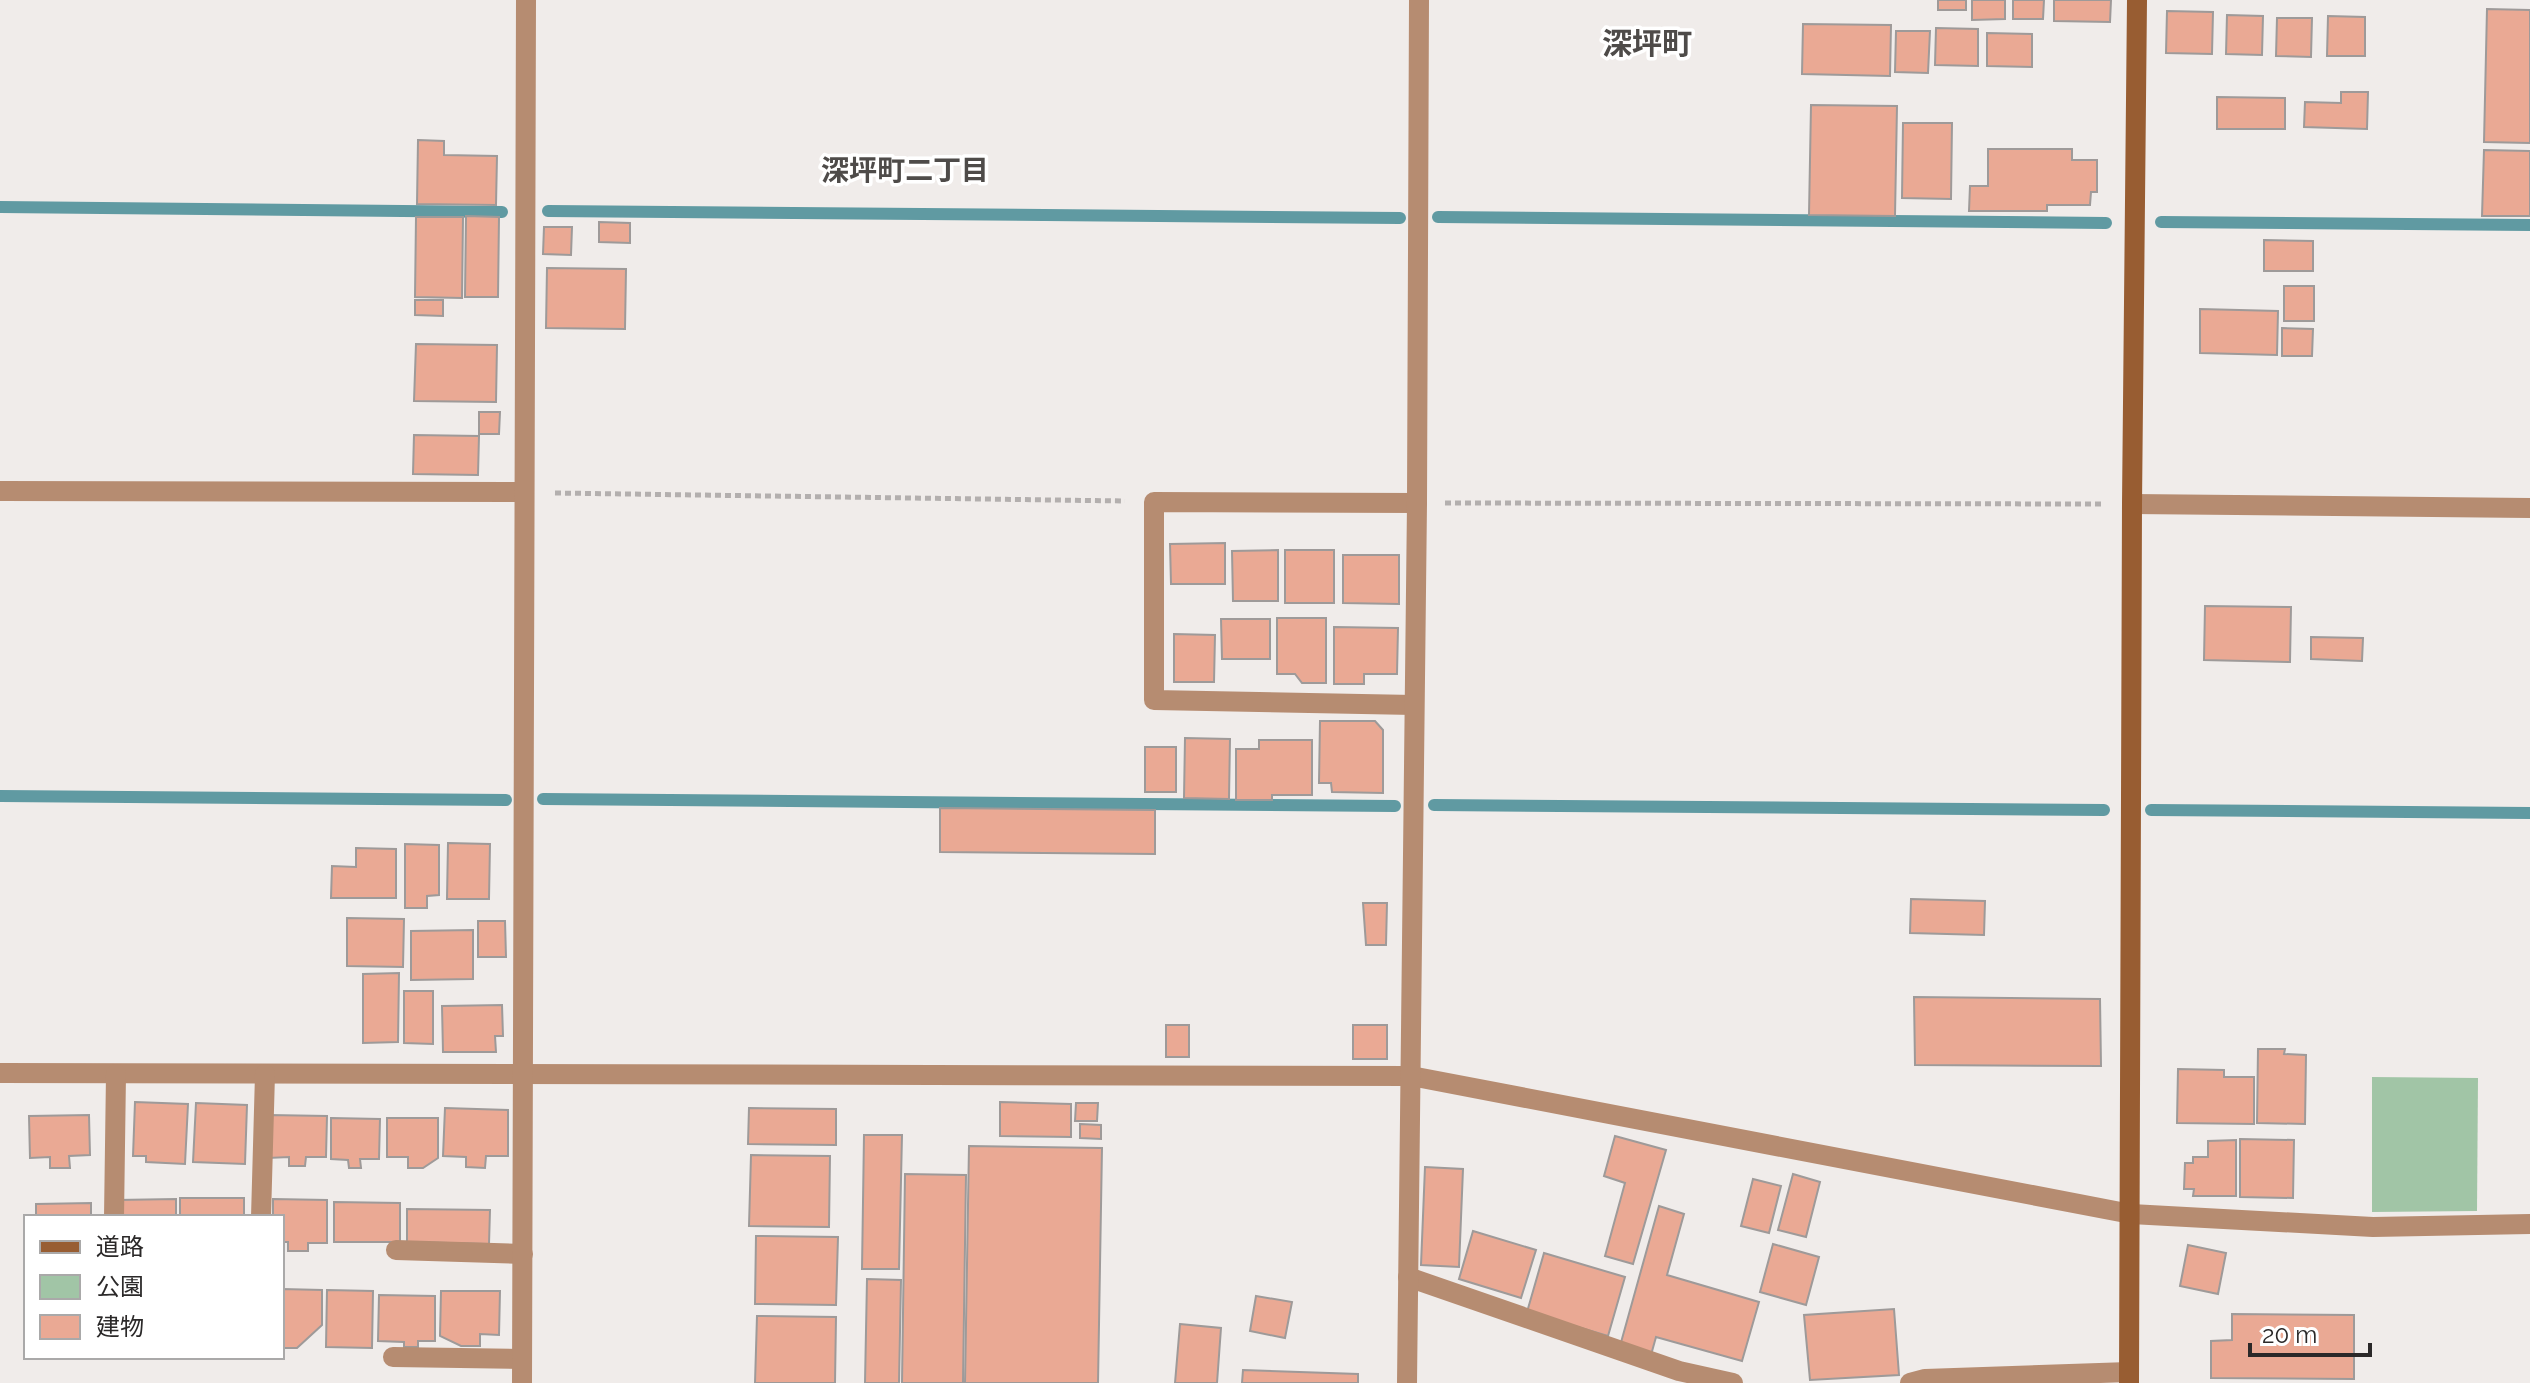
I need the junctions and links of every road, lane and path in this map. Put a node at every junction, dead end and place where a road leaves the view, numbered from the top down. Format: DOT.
graph roads {
  1 [pos="526,0"];
  2 [pos="1419,0"];
  3 [pos="2137,0"];
  4 [pos="0,491"];
  5 [pos="524,492"];
  6 [pos="1154,502"];
  7 [pos="1417,503"];
  8 [pos="2132,504"];
  9 [pos="2530,508"];
  10 [pos="1414,705"];
  11 [pos="0,1073"];
  12 [pos="116,1074"];
  13 [pos="265,1074"];
  14 [pos="522,1075"];
  15 [pos="1411,1076"];
  16 [pos="2131,1214"];
  17 [pos="114,1215"];
  18 [pos="261,1215"];
  19 [pos="2530,1224"];
  20 [pos="396,1250"];
  21 [pos="523,1254"];
  22 [pos="1408,1277"];
  23 [pos="393,1357"];
  24 [pos="522,1359"];
  25 [pos="2129,1378"];
  26 [pos="522,1383"];
  27 [pos="1407,1383"];
  28 [pos="1733,1383"];
  29 [pos="1910,1383"];
  1 -- 5 [label="street"];
  2 -- 7 [label="street"];
  3 -- 8 [label="street"];
  4 -- 5 [label="street"];
  5 -- 6 [label="path"];
  5 -- 14 [label="street"];
  6 -- 7 [label="street"];
  6 -- 10 [label="street"];
  7 -- 8 [label="path"];
  7 -- 10 [label="street"];
  8 -- 9 [label="street"];
  8 -- 16 [label="street"];
  10 -- 15 [label="street"];
  11 -- 12 [label="street"];
  12 -- 13 [label="street"];
  12 -- 17 [label="street"];
  13 -- 14 [label="street"];
  13 -- 18 [label="street"];
  14 -- 15 [label="street"];
  14 -- 21 [label="street"];
  15 -- 16 [label="street"];
  15 -- 22 [label="street"];
  16 -- 19 [label="street"];
  16 -- 25 [label="street"];
  20 -- 21 [label="street"];
  21 -- 24 [label="street"];
  22 -- 27 [label="street"];
  22 -- 28 [label="street"];
  23 -- 24 [label="street"];
  24 -- 26 [label="street"];
  25 -- 29 [label="street"];
}
